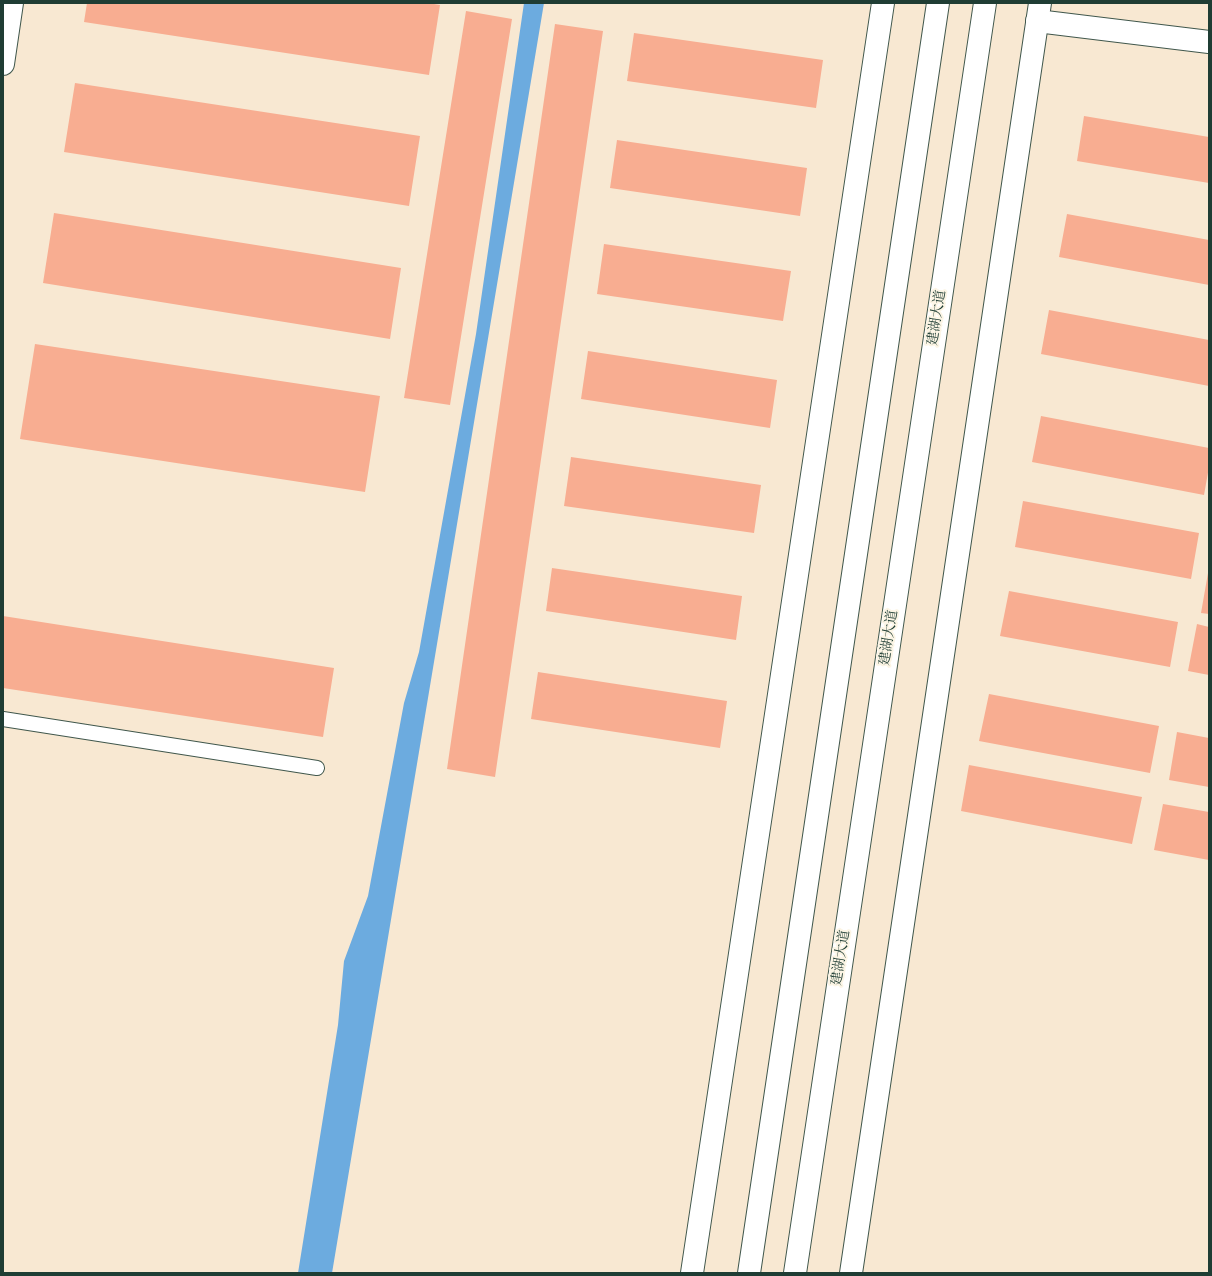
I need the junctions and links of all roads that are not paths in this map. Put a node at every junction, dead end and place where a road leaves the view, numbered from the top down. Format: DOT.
graph roads {
  1 [pos="12,3"];
  2 [pos="883,3"];
  3 [pos="938,3"];
  4 [pos="985,3"];
  5 [pos="1039,12"];
  6 [pos="1209,42"];
  7 [pos="3,64"];
  8 [pos="3,719"];
  9 [pos="317,768"];
  10 [pos="692,1273"];
  11 [pos="749,1273"];
  12 [pos="795,1273"];
  13 [pos="851,1273"];
  1 -- 7 [label="street"];
  2 -- 10 [label="street"];
  3 -- 11 [label="street"];
  4 -- 12 [label="street, 建湖大道"];
  5 -- 6 [label="street"];
  5 -- 13 [label="street"];
  8 -- 9 [label="lane"];
}
